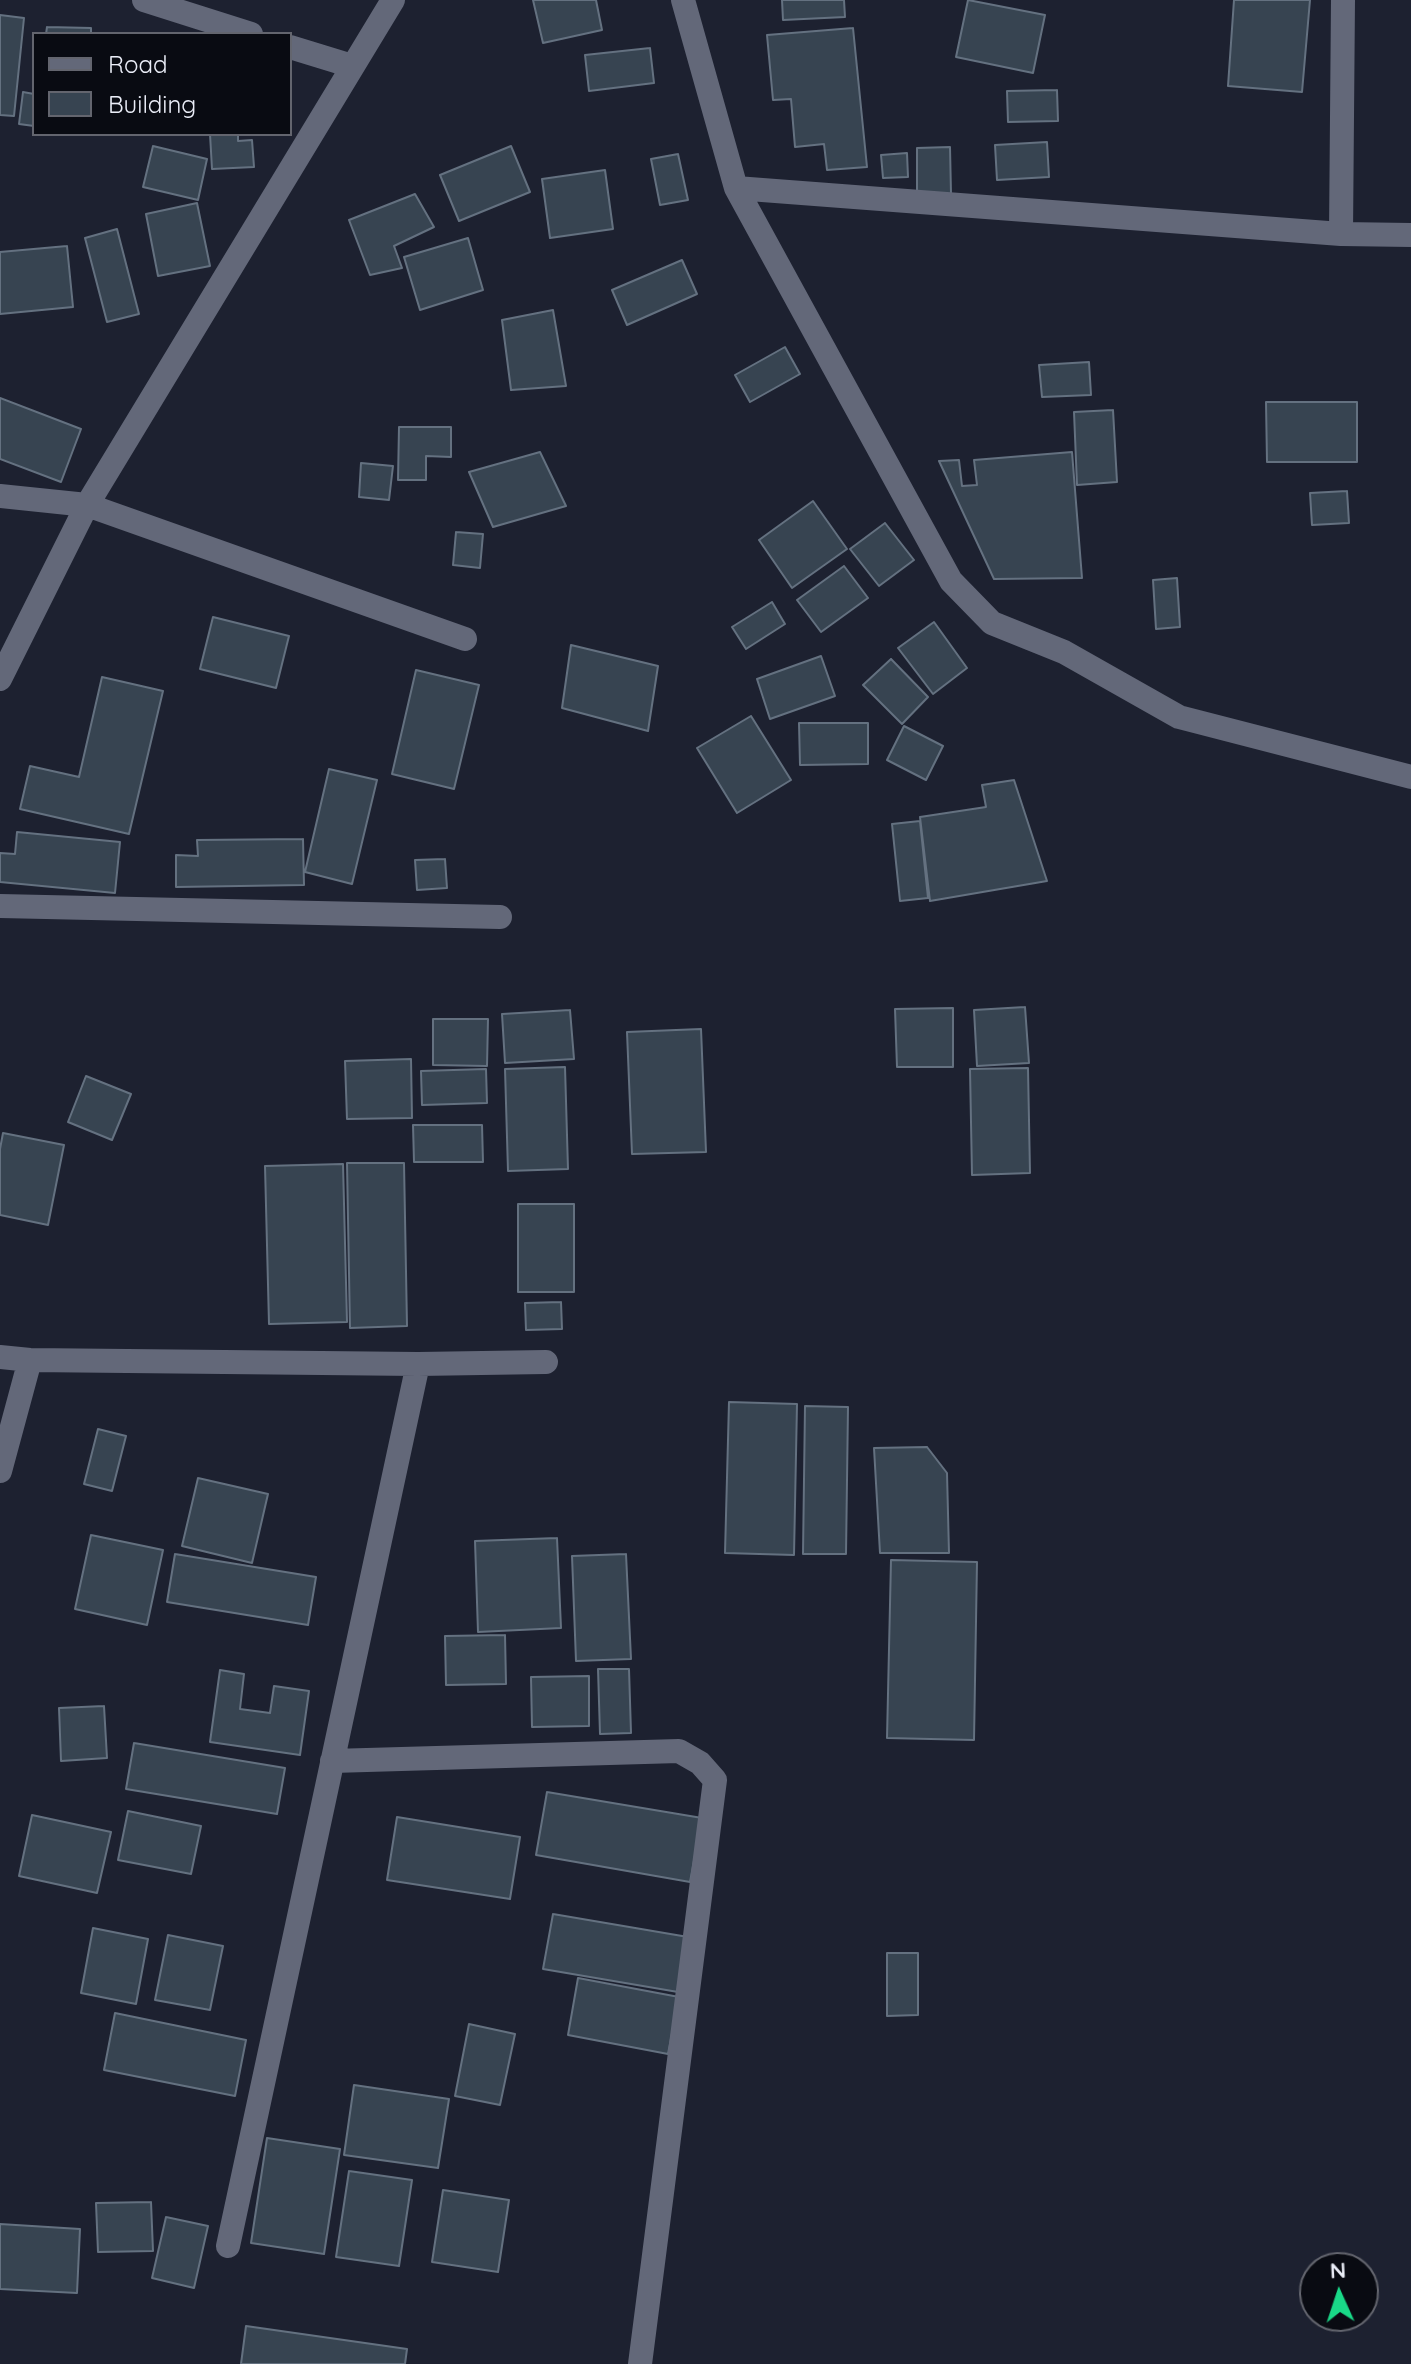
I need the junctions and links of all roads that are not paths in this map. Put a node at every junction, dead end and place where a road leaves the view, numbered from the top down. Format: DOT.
graph roads {
  1 [pos="144,0"];
  2 [pos="393,0"];
  3 [pos="683,0"];
  4 [pos="1343,0"];
  5 [pos="245,32"];
  6 [pos="292,48"];
  7 [pos="352,66"];
  8 [pos="736,188"];
  9 [pos="1341,234"];
  10 [pos="1411,235"];
  11 [pos="0,496"];
  12 [pos="87,505"];
  13 [pos="465,639"];
  14 [pos="0,679"];
  15 [pos="1411,777"];
  16 [pos="0,906"];
  17 [pos="500,917"];
  18 [pos="0,1357"];
  19 [pos="30,1360"];
  20 [pos="546,1362"];
  21 [pos="418,1364"];
  22 [pos="0,1471"];
  23 [pos="332,1761"];
  24 [pos="228,2246"];
  25 [pos="640,2364"];
  1 -- 5 [label="street"];
  2 -- 7 [label="street"];
  3 -- 8 [label="street"];
  4 -- 9 [label="street"];
  6 -- 7 [label="street"];
  7 -- 12 [label="street"];
  8 -- 9 [label="street"];
  8 -- 15 [label="street"];
  9 -- 10 [label="street"];
  11 -- 12 [label="street"];
  12 -- 13 [label="street"];
  12 -- 14 [label="street"];
  16 -- 17 [label="street"];
  18 -- 19 [label="street"];
  19 -- 21 [label="street"];
  19 -- 22 [label="street"];
  20 -- 21 [label="street"];
  21 -- 23 [label="street"];
  23 -- 24 [label="street"];
  23 -- 25 [label="street"];
}
